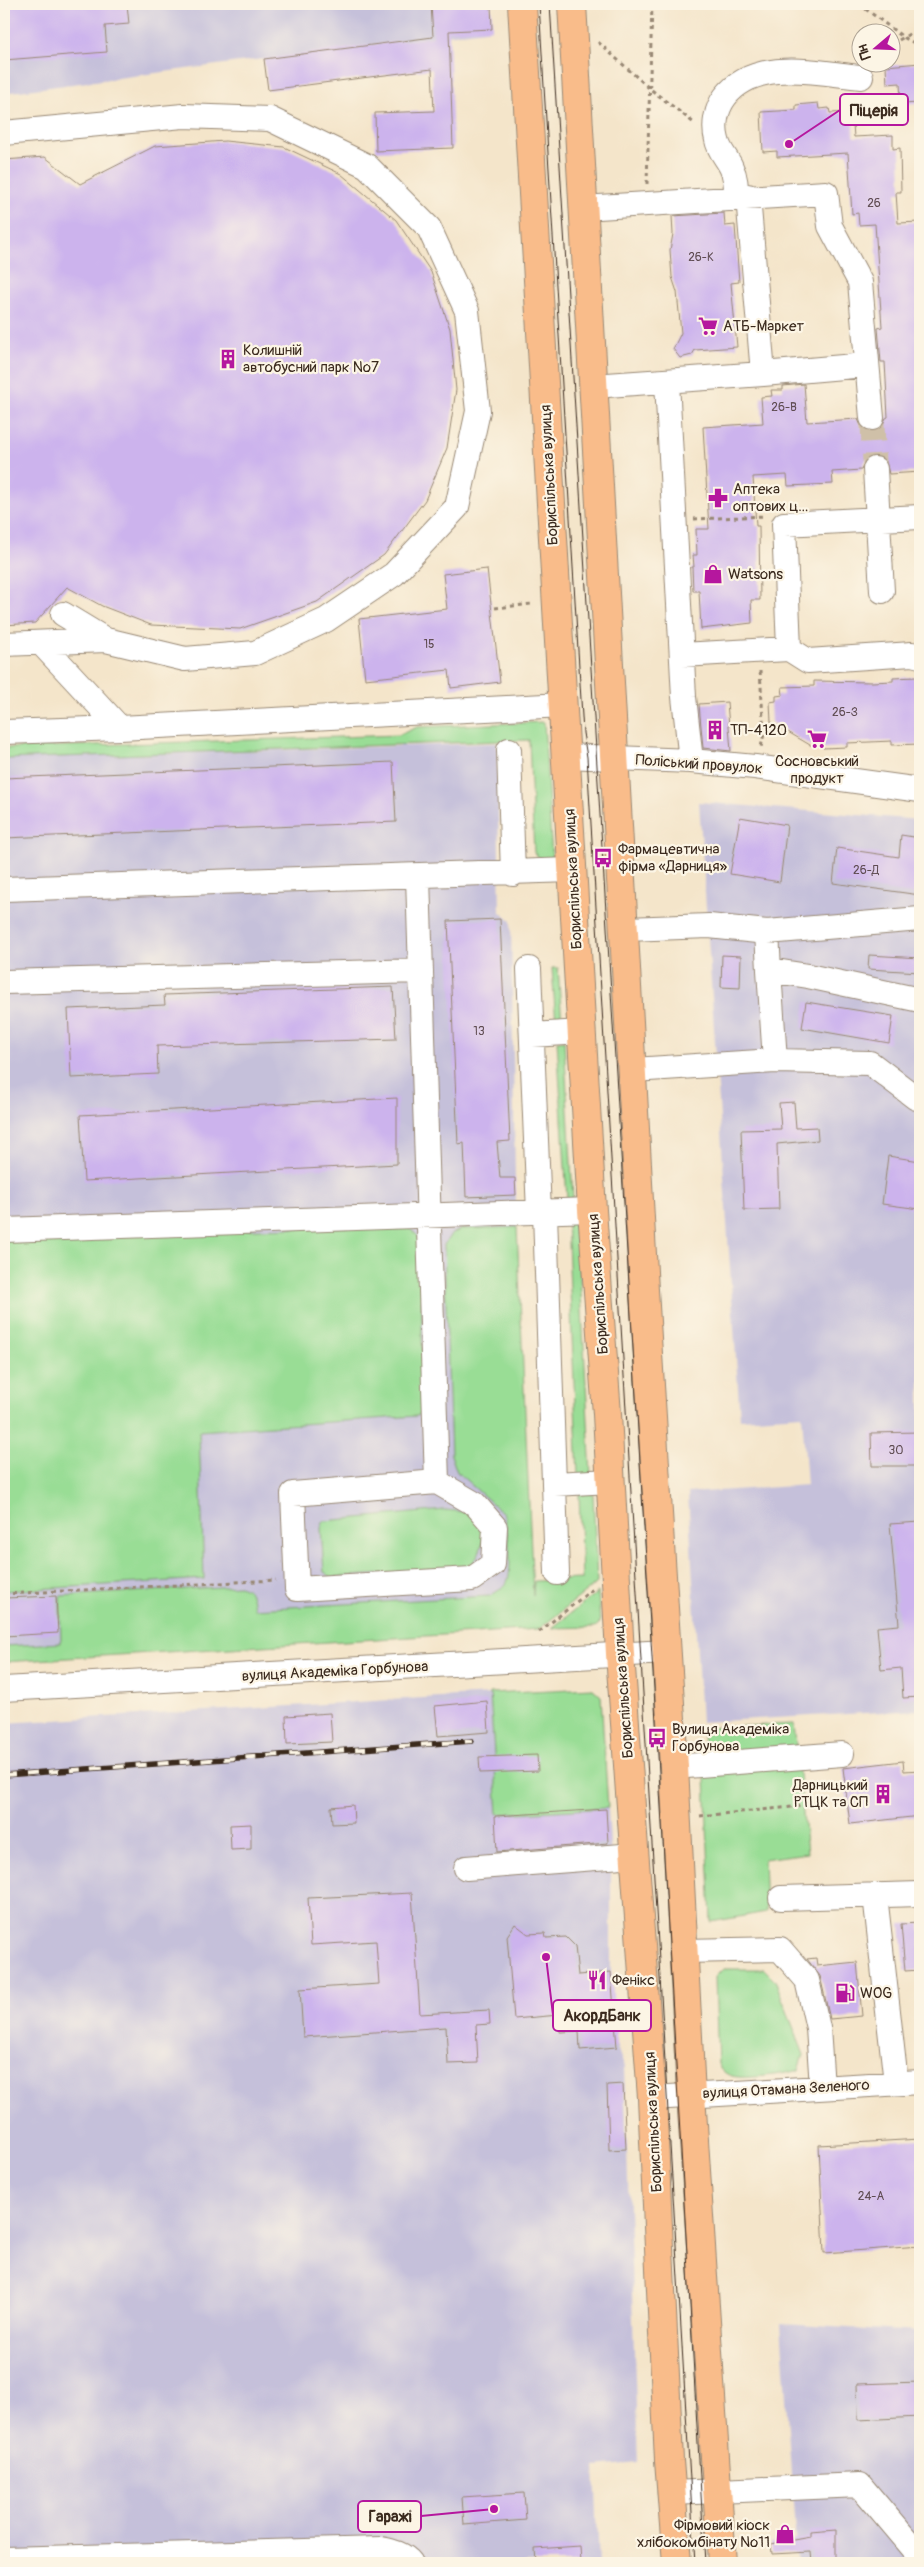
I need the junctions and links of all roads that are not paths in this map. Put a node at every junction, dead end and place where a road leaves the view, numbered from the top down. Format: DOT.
graph roads {
  1 [pos="522,4"];
  2 [pos="572,4"];
  3 [pos="861,77"];
  4 [pos="4,133"];
  5 [pos="742,196"];
  6 [pos="582,208"];
  7 [pos="866,366"];
  8 [pos="763,374"];
  9 [pos="667,382"];
  10 [pos="593,386"];
  11 [pos="872,418"];
  12 [pos="875,469"];
  13 [pos="920,517"];
  14 [pos="877,519"];
  15 [pos="882,591"];
  16 [pos="63,614"];
  17 [pos="106,640"];
  18 [pos="41,643"];
  19 [pos="4,644"];
  20 [pos="789,649"];
  21 [pos="682,655"];
  22 [pos="920,656"];
  23 [pos="562,705"];
  24 [pos="120,728"];
  25 [pos="4,732"];
  26 [pos="509,750"];
  27 [pos="566,756"];
  28 [pos="614,758"];
  29 [pos="691,761"];
  30 [pos="920,790"];
  31 [pos="572,870"];
  32 [pos="513,874"];
  33 [pos="418,877"];
  34 [pos="4,889"];
  35 [pos="920,920"];
  36 [pos="626,929"];
  37 [pos="767,932"];
  38 [pos="530,969"];
  39 [pos="769,970"];
  40 [pos="421,971"];
  41 [pos="4,982"];
  42 [pos="920,1000"];
  43 [pos="582,1032"];
  44 [pos="532,1035"];
  45 [pos="775,1061"];
  46 [pos="633,1070"];
  47 [pos="920,1098"];
  48 [pos="592,1210"];
  49 [pos="542,1213"];
  50 [pos="428,1217"];
  51 [pos="4,1230"];
  52 [pos="611,1481"];
  53 [pos="437,1482"];
  54 [pos="554,1484"];
  55 [pos="557,1573"];
  56 [pos="666,1652"];
  57 [pos="620,1654"];
  58 [pos="4,1689"];
  59 [pos="842,1754"];
  60 [pos="674,1767"];
  61 [pos="635,1855"];
  62 [pos="466,1868"];
  63 [pos="920,1894"];
  64 [pos="875,1895"];
  65 [pos="781,1898"];
  66 [pos="683,1951"];
  67 [pos="920,2082"];
  68 [pos="896,2083"];
  69 [pos="822,2086"];
  70 [pos="691,2095"];
  71 [pos="652,2098"];
  72 [pos="717,2491"];
  73 [pos="672,2494"];
  74 [pos="920,2549"];
  75 [pos="4,2559"];
  76 [pos="411,2563"];
  77 [pos="677,2563"];
  78 [pos="722,2563"];
  1 -- 23 [label="main road, Бориспільська вулиця"];
  2 -- 6 [label="main road"];
  3 -- 5 [label="street"];
  4 -- 17 [label="street"];
  5 -- 6 [label="street"];
  5 -- 7 [label="street"];
  5 -- 8 [label="street"];
  6 -- 10 [label="main road"];
  7 -- 8 [label="street"];
  7 -- 11 [label="street"];
  8 -- 9 [label="street"];
  9 -- 10 [label="street"];
  9 -- 21 [label="street"];
  10 -- 28 [label="main road"];
  12 -- 14 [label="street"];
  13 -- 14 [label="street"];
  14 -- 15 [label="street"];
  14 -- 20 [label="street"];
  16 -- 17 [label="street"];
  17 -- 18 [label="street"];
  18 -- 19 [label="street"];
  18 -- 24 [label="street"];
  20 -- 21 [label="street"];
  20 -- 22 [label="street"];
  21 -- 29 [label="street"];
  23 -- 24 [label="street"];
  23 -- 27 [label="main road, Бориспільська вулиця"];
  24 -- 25 [label="street"];
  26 -- 32 [label="street"];
  27 -- 28 [label="street, Поліський провулок"];
  27 -- 31 [label="main road, Бориспільська вулиця"];
  28 -- 29 [label="street, Поліський провулок"];
  28 -- 36 [label="main road"];
  29 -- 30 [label="street, Поліський провулок"];
  31 -- 32 [label="street"];
  31 -- 43 [label="main road, Бориспільська вулиця"];
  32 -- 33 [label="street"];
  33 -- 34 [label="street"];
  33 -- 40 [label="street"];
  35 -- 37 [label="street"];
  36 -- 37 [label="street"];
  36 -- 46 [label="main road"];
  37 -- 39 [label="street"];
  38 -- 44 [label="street"];
  39 -- 42 [label="street"];
  39 -- 45 [label="street"];
  40 -- 41 [label="street"];
  40 -- 50 [label="street"];
  43 -- 44 [label="street"];
  43 -- 48 [label="main road, Бориспільська вулиця"];
  44 -- 49 [label="street"];
  45 -- 46 [label="street"];
  45 -- 47 [label="street"];
  46 -- 56 [label="main road"];
  48 -- 49 [label="street"];
  48 -- 52 [label="main road, Бориспільська вулиця"];
  49 -- 50 [label="street"];
  49 -- 54 [label="street"];
  50 -- 51 [label="street"];
  50 -- 53 [label="street"];
  52 -- 54 [label="street"];
  52 -- 57 [label="main road, Бориспільська вулиця"];
  53 -- 53 [label="street"];
  54 -- 55 [label="street"];
  56 -- 57 [label="street, вулиця Академіка Горбунова"];
  56 -- 60 [label="main road"];
  57 -- 58 [label="street, вулиця Академіка Горбунова"];
  57 -- 61 [label="main road, Бориспільська вулиця"];
  59 -- 60 [label="street"];
  60 -- 66 [label="main road"];
  61 -- 62 [label="street"];
  61 -- 71 [label="main road, Бориспільська вулиця"];
  63 -- 64 [label="street"];
  64 -- 65 [label="street"];
  64 -- 68 [label="street"];
  66 -- 69 [label="street"];
  66 -- 70 [label="main road"];
  67 -- 68 [label="street, вулиця Отамана Зеленого"];
  68 -- 69 [label="street, вулиця Отамана Зеленого"];
  69 -- 70 [label="street, вулиця Отамана Зеленого"];
  70 -- 71 [label="street, вулиця Отамана Зеленого"];
  70 -- 72 [label="main road"];
  71 -- 73 [label="main road, Бориспільська вулиця"];
  72 -- 73 [label="street"];
  72 -- 74 [label="street"];
  72 -- 78 [label="main road"];
  73 -- 77 [label="main road, Бориспільська вулиця"];
  75 -- 76 [label="street"];
}
